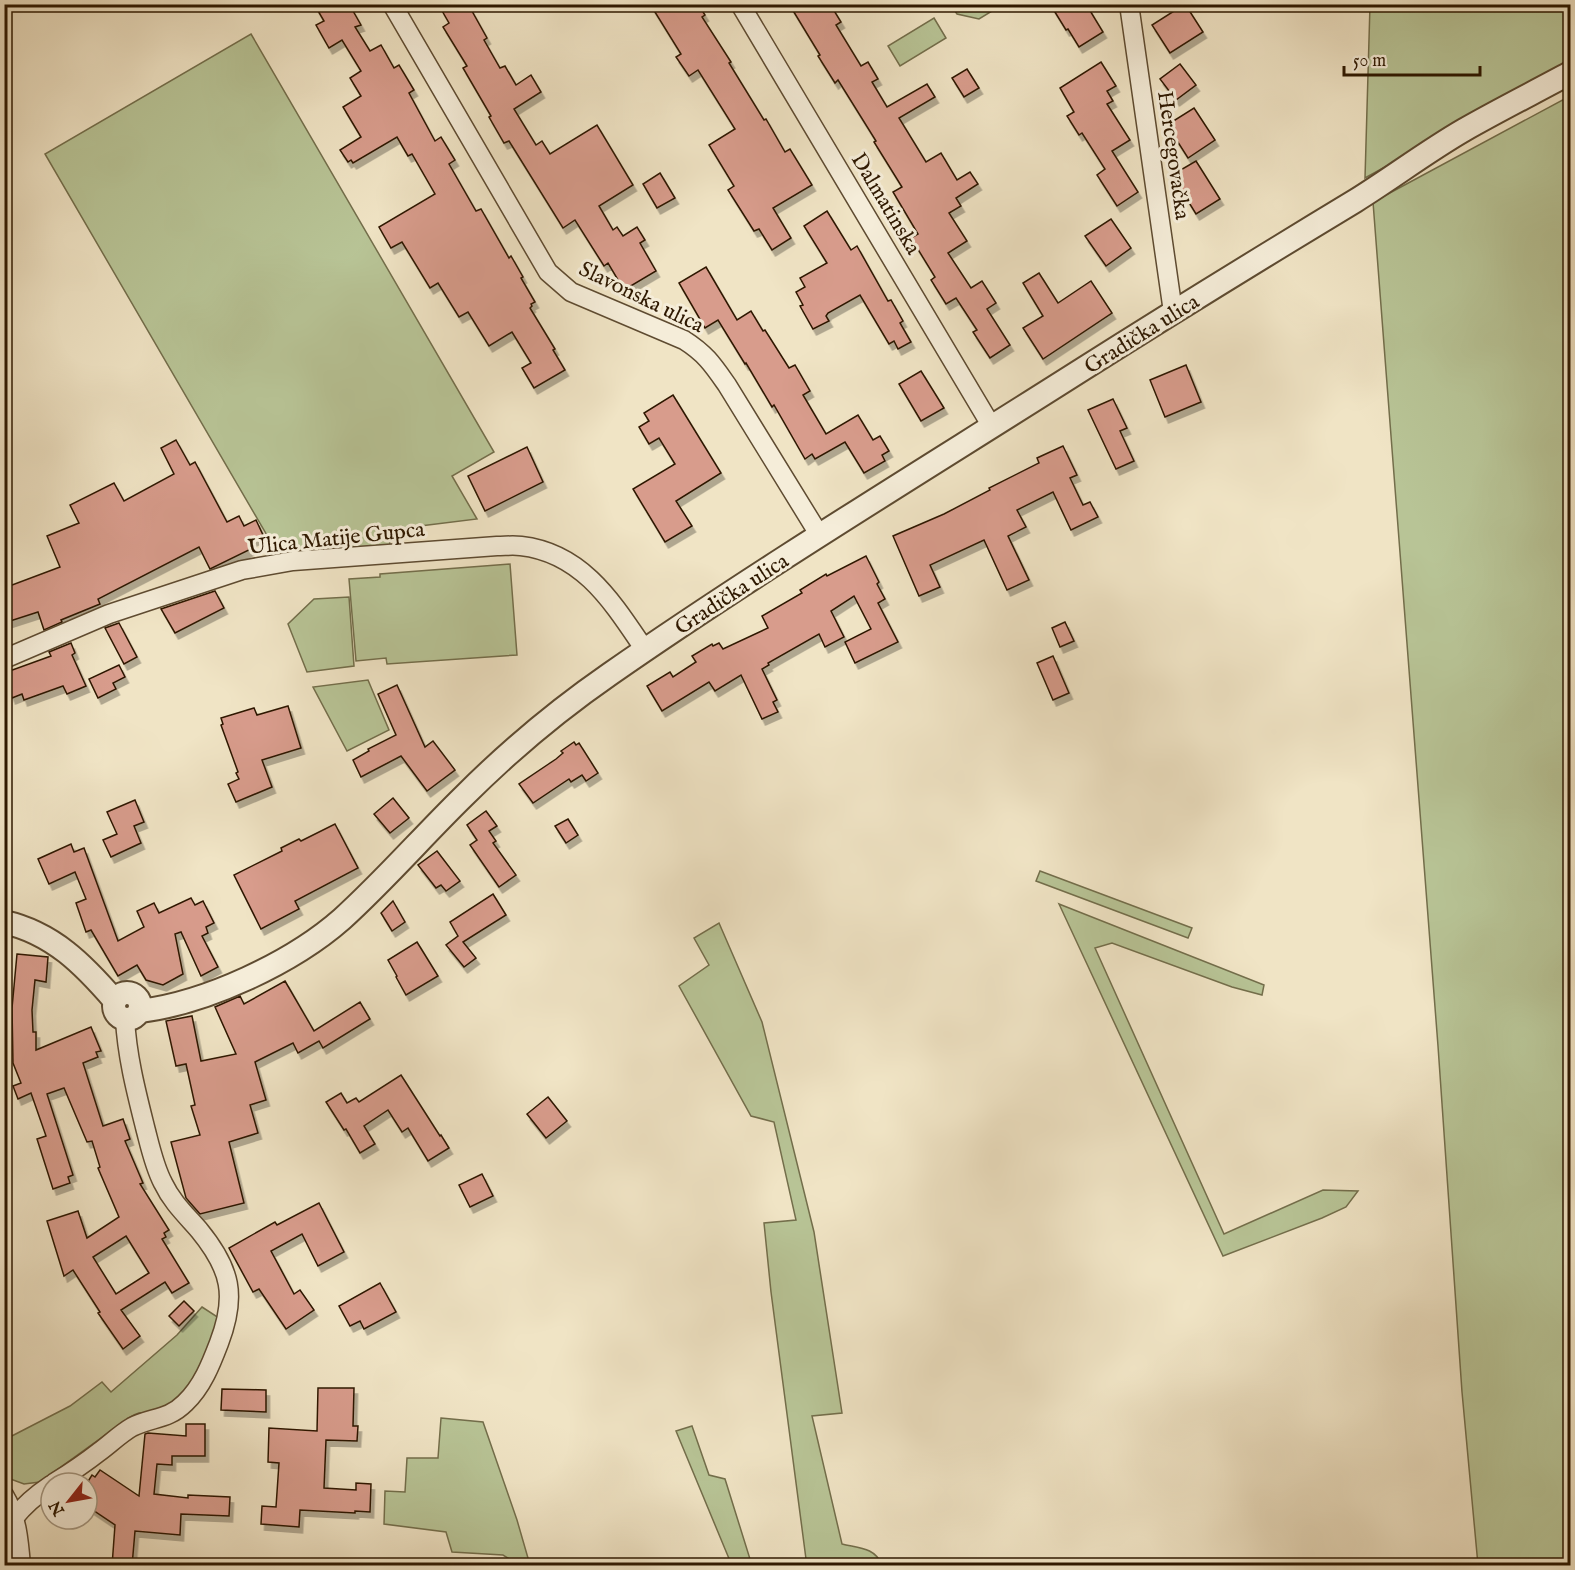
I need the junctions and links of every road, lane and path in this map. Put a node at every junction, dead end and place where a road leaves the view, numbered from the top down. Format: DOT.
graph roads {
  1 [pos="392,4"];
  2 [pos="740,4"];
  3 [pos="1129,4"];
  4 [pos="1570,73"];
  5 [pos="1173,312"];
  6 [pos="992,427"];
  7 [pos="820,536"];
  8 [pos="645,650"];
  9 [pos="4,659"];
  10 [pos="4,922"];
  11 [pos="127,1010"];
  12 [pos="73,1471"];
  13 [pos="39,1493"];
  14 [pos="4,1495"];
  15 [pos="15,1518"];
  16 [pos="21,1566"];
  1 -- 7 [label="street, Slavonska ulica"];
  2 -- 6 [label="street, Dalmatinska"];
  3 -- 5 [label="street, Hercegovačka"];
  4 -- 5 [label="street, Gradička ulica"];
  5 -- 6 [label="street, Gradička ulica"];
  6 -- 7 [label="street, Gradička ulica"];
  7 -- 8 [label="street, Gradička ulica"];
  8 -- 9 [label="street, Ulica Matije Gupca"];
  8 -- 11 [label="street, Gradička ulica"];
  10 -- 11 [label="street"];
  11 -- 12 [label="street"];
  13 -- 15 [label="street"];
  14 -- 15 [label="street"];
  15 -- 16 [label="street"];
}
